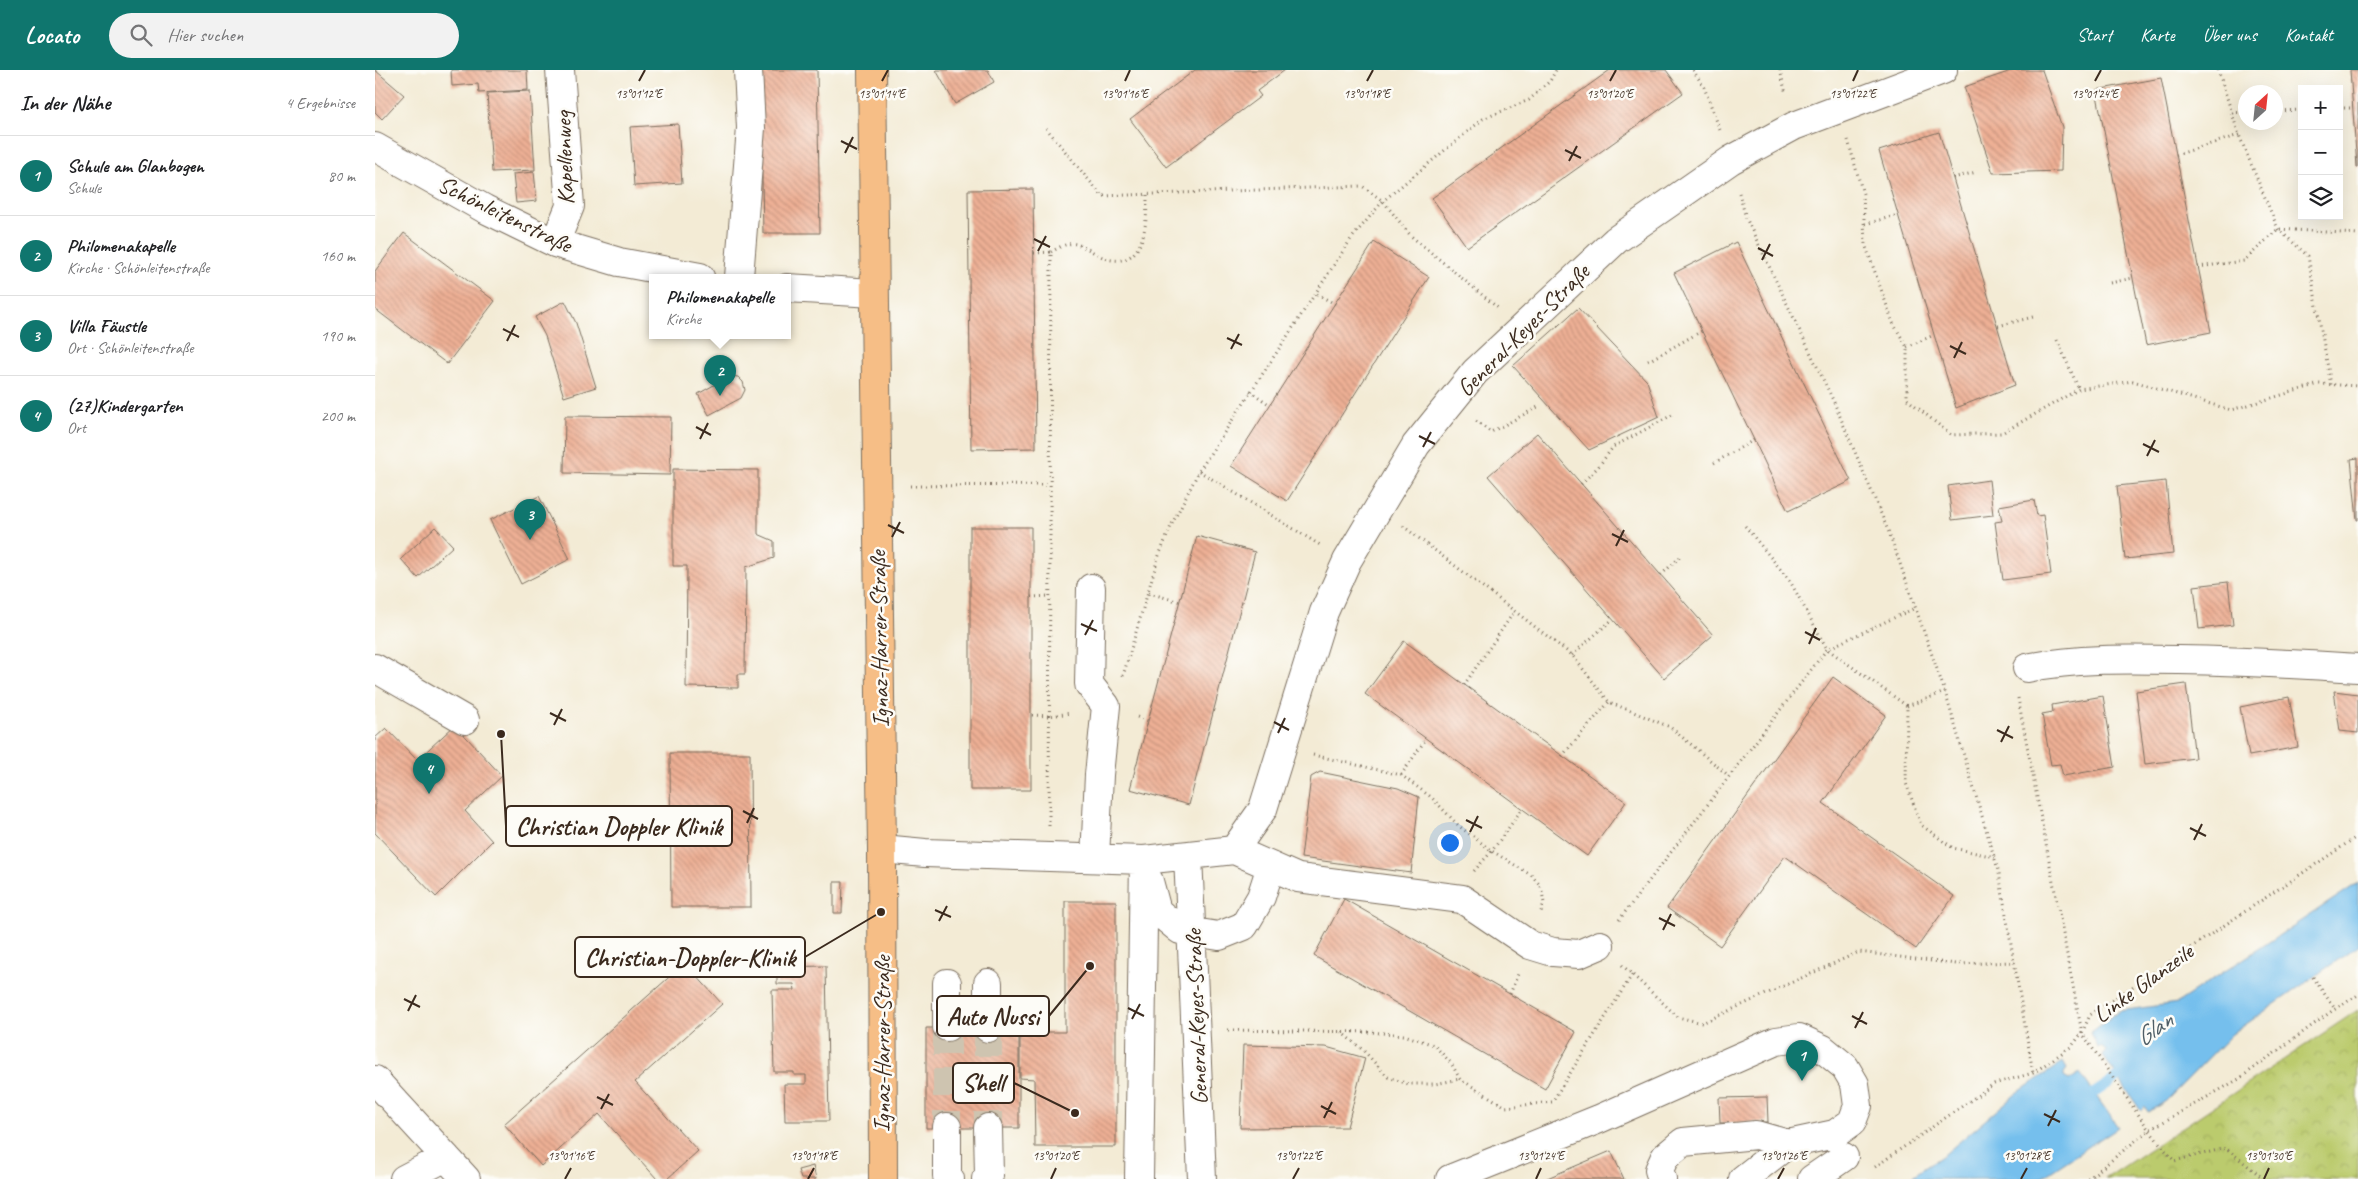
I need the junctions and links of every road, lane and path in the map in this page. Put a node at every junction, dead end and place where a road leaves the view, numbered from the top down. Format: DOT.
graph roads {
  1 [pos="560,70"];
  2 [pos="748,70"];
  3 [pos="872,70"];
  4 [pos="1556,70"];
  5 [pos="1693,70"];
  6 [pos="1943,70"];
  7 [pos="2218,70"];
  8 [pos="1839,108"];
  9 [pos="2343,108"];
  10 [pos="2353,108"];
  11 [pos="2298,110"];
  12 [pos="2283,111"];
  13 [pos="2232,113"];
  14 [pos="2238,113"];
  15 [pos="1046,128"];
  16 [pos="2239,135"];
  17 [pos="375,147"];
  18 [pos="2176,155"];
  19 [pos="1731,160"];
  20 [pos="1976,172"];
  21 [pos="1953,178"];
  22 [pos="1147,194"];
  23 [pos="1383,201"];
  24 [pos="1898,215"];
  25 [pos="1865,224"];
  26 [pos="2278,229"];
  27 [pos="2358,234"];
  28 [pos="555,244"];
  29 [pos="1051,252"];
  30 [pos="1034,253"];
  31 [pos="2198,267"];
  32 [pos="684,274"];
  33 [pos="739,274"];
  34 [pos="2133,278"];
  35 [pos="2110,283"];
  36 [pos="791,288"];
  37 [pos="874,293"];
  38 [pos="1317,294"];
  39 [pos="1335,304"];
  40 [pos="2033,317"];
  41 [pos="1998,326"];
  42 [pos="1522,328"];
  43 [pos="1702,332"];
  44 [pos="1934,335"];
  45 [pos="2057,340"];
  46 [pos="1907,347"];
  47 [pos="1648,361"];
  48 [pos="2331,385"];
  49 [pos="2358,386"];
  50 [pos="2079,389"];
  51 [pos="1249,391"];
  52 [pos="1451,402"];
  53 [pos="1270,406"];
  54 [pos="1540,406"];
  55 [pos="1674,414"];
  56 [pos="1754,440"];
  57 [pos="1714,463"];
  58 [pos="1199,471"];
  59 [pos="1581,484"];
  60 [pos="1049,485"];
  61 [pos="877,486"];
  62 [pos="1379,508"];
  63 [pos="1745,526"];
  64 [pos="1679,557"];
  65 [pos="1347,561"];
  66 [pos="1661,576"];
  67 [pos="1091,588"];
  68 [pos="1149,594"];
  69 [pos="1049,596"];
  70 [pos="1031,597"];
  71 [pos="1180,602"];
  72 [pos="1915,608"];
  73 [pos="1514,612"];
  74 [pos="1613,618"];
  75 [pos="1827,648"];
  76 [pos="1572,655"];
  77 [pos="375,668"];
  78 [pos="2027,668"];
  79 [pos="2358,668"];
  80 [pos="1464,685"];
  81 [pos="1945,692"];
  82 [pos="1609,702"];
  83 [pos="1106,706"];
  84 [pos="1907,706"];
  85 [pos="1032,715"];
  86 [pos="1049,716"];
  87 [pos="465,720"];
  88 [pos="1426,739"];
  89 [pos="1282,744"];
  90 [pos="1562,756"];
  91 [pos="1401,775"];
  92 [pos="1729,776"];
  93 [pos="1522,809"];
  94 [pos="2358,836"];
  95 [pos="882,849"];
  96 [pos="1234,850"];
  97 [pos="1492,850"];
  98 [pos="1189,855"];
  99 [pos="1049,856"];
  100 [pos="1995,857"];
  101 [pos="1095,858"];
  102 [pos="1143,860"];
  103 [pos="1271,866"];
  104 [pos="1462,899"];
  105 [pos="1192,932"];
  106 [pos="1530,945"];
  107 [pos="1600,945"];
  108 [pos="2015,962"];
  109 [pos="1632,975"];
  110 [pos="2313,977"];
  111 [pos="947,983"];
  112 [pos="988,983"];
  113 [pos="1510,994"];
  114 [pos="2358,995"];
  115 [pos="2335,1009"];
  116 [pos="947,1028"];
  117 [pos="988,1028"];
  118 [pos="1196,1029"];
  119 [pos="1341,1032"];
  120 [pos="2082,1033"];
  121 [pos="2033,1073"];
  122 [pos="1460,1079"];
  123 [pos="375,1080"];
  124 [pos="947,1127"];
  125 [pos="988,1128"];
  126 [pos="2149,1130"];
  127 [pos="1788,1144"];
  128 [pos="446,1157"];
  129 [pos="1844,1157"];
  130 [pos="1873,1168"];
  131 [pos="404,1179"];
  132 [pos="466,1179"];
  133 [pos="883,1179"];
  134 [pos="950,1179"];
  135 [pos="986,1179"];
  136 [pos="1139,1179"];
  137 [pos="1202,1179"];
  138 [pos="1450,1179"];
  139 [pos="1662,1179"];
  140 [pos="1743,1179"];
  141 [pos="1812,1179"];
  142 [pos="2088,1179"];
  143 [pos="2264,1179"];
  1 -- 28 [label="street, Kapellenweg"];
  2 -- 33 [label="street"];
  3 -- 37 [label="main road, Ignaz-Harrer-Straße"];
  4 -- 23 [label="path"];
  5 -- 19 [label="path"];
  6 -- 8 [label="street, General-Keyes-Straße"];
  7 -- 13 [label="path"];
  8 -- 19 [label="street, General-Keyes-Straße"];
  8 -- 25 [label="path"];
  9 -- 10 [label="path"];
  11 -- 12 [label="path"];
  13 -- 14 [label="path"];
  13 -- 16 [label="path"];
  15 -- 22 [label="path"];
  16 -- 18 [label="path"];
  16 -- 26 [label="path"];
  17 -- 28 [label="street, Schönleitenstraße"];
  19 -- 42 [label="street, General-Keyes-Straße"];
  19 -- 72 [label="path"];
  20 -- 21 [label="path"];
  22 -- 23 [label="path"];
  22 -- 29 [label="path"];
  23 -- 38 [label="path"];
  23 -- 42 [label="path"];
  24 -- 25 [label="path"];
  25 -- 46 [label="path"];
  26 -- 27 [label="path"];
  26 -- 31 [label="path"];
  26 -- 48 [label="path"];
  28 -- 32 [label="street, Schönleitenstraße"];
  29 -- 30 [label="path"];
  29 -- 60 [label="path"];
  34 -- 35 [label="path"];
  36 -- 37 [label="street"];
  37 -- 61 [label="main road, Ignaz-Harrer-Straße"];
  38 -- 39 [label="path"];
  38 -- 51 [label="path"];
  40 -- 41 [label="path"];
  42 -- 52 [label="street, General-Keyes-Straße"];
  43 -- 47 [label="path"];
  44 -- 46 [label="path"];
  45 -- 50 [label="path"];
  46 -- 50 [label="path"];
  48 -- 49 [label="path"];
  48 -- 50 [label="path"];
  51 -- 53 [label="path"];
  51 -- 58 [label="path"];
  52 -- 54 [label="path"];
  52 -- 62 [label="street, General-Keyes-Straße"];
  55 -- 59 [label="path"];
  56 -- 57 [label="path"];
  58 -- 65 [label="path"];
  58 -- 68 [label="path"];
  60 -- 61 [label="path"];
  60 -- 69 [label="path"];
  61 -- 95 [label="main road, Ignaz-Harrer-Straße"];
  62 -- 65 [label="street, General-Keyes-Straße"];
  62 -- 73 [label="path"];
  63 -- 75 [label="path"];
  64 -- 66 [label="path"];
  65 -- 89 [label="street, General-Keyes-Straße"];
  67 -- 83 [label="street"];
  68 -- 71 [label="path"];
  68 -- 83 [label="path"];
  69 -- 70 [label="path"];
  69 -- 86 [label="path"];
  72 -- 75 [label="path"];
  72 -- 81 [label="path"];
  73 -- 76 [label="path"];
  73 -- 80 [label="path"];
  74 -- 76 [label="path"];
  75 -- 84 [label="path"];
  75 -- 92 [label="path"];
  76 -- 82 [label="path"];
  77 -- 87 [label="street"];
  78 -- 79 [label="street"];
  78 -- 120 [label="path"];
  81 -- 84 [label="path"];
  81 -- 100 [label="path"];
  82 -- 90 [label="path"];
  82 -- 92 [label="path"];
  83 -- 86 [label="path"];
  83 -- 101 [label="street"];
  84 -- 100 [label="path"];
  85 -- 86 [label="path"];
  86 -- 99 [label="path"];
  88 -- 91 [label="path"];
  89 -- 91 [label="path"];
  89 -- 96 [label="street, General-Keyes-Straße"];
  91 -- 97 [label="path"];
  92 -- 107 [label="path"];
  93 -- 97 [label="path"];
  94 -- 120 [label="path, Linke Glanzeile"];
  95 -- 99 [label="street"];
  95 -- 133 [label="main road, Ignaz-Harrer-Straße"];
  96 -- 98 [label="street"];
  96 -- 103 [label="street"];
  97 -- 104 [label="path"];
  97 -- 106 [label="path"];
  98 -- 102 [label="street"];
  98 -- 105 [label="street, General-Keyes-Straße"];
  99 -- 101 [label="street"];
  100 -- 108 [label="path"];
  101 -- 102 [label="street"];
  102 -- 105 [label="street"];
  102 -- 136 [label="street"];
  103 -- 104 [label="street"];
  103 -- 105 [label="street"];
  104 -- 106 [label="street"];
  105 -- 118 [label="street, General-Keyes-Straße"];
  106 -- 107 [label="street"];
  106 -- 113 [label="path"];
  107 -- 109 [label="path"];
  108 -- 109 [label="path"];
  108 -- 121 [label="path"];
  109 -- 122 [label="path"];
  110 -- 115 [label="path"];
  111 -- 116 [label="street"];
  112 -- 117 [label="street"];
  114 -- 115 [label="path"];
  115 -- 126 [label="path"];
  118 -- 119 [label="path"];
  118 -- 137 [label="street, General-Keyes-Straße"];
  119 -- 122 [label="path"];
  119 -- 122 [label="path"];
  120 -- 121 [label="path, Linke Glanzeile"];
  120 -- 126 [label="path"];
  121 -- 130 [label="path, Linke Glanzeile"];
  123 -- 128 [label="street"];
  124 -- 134 [label="street"];
  125 -- 135 [label="street"];
  126 -- 142 [label="path"];
  126 -- 143 [label="path"];
  127 -- 138 [label="street"];
  127 -- 139 [label="street"];
  127 -- 140 [label="street"];
  128 -- 131 [label="street"];
  128 -- 132 [label="street"];
  129 -- 141 [label="street"];
}
